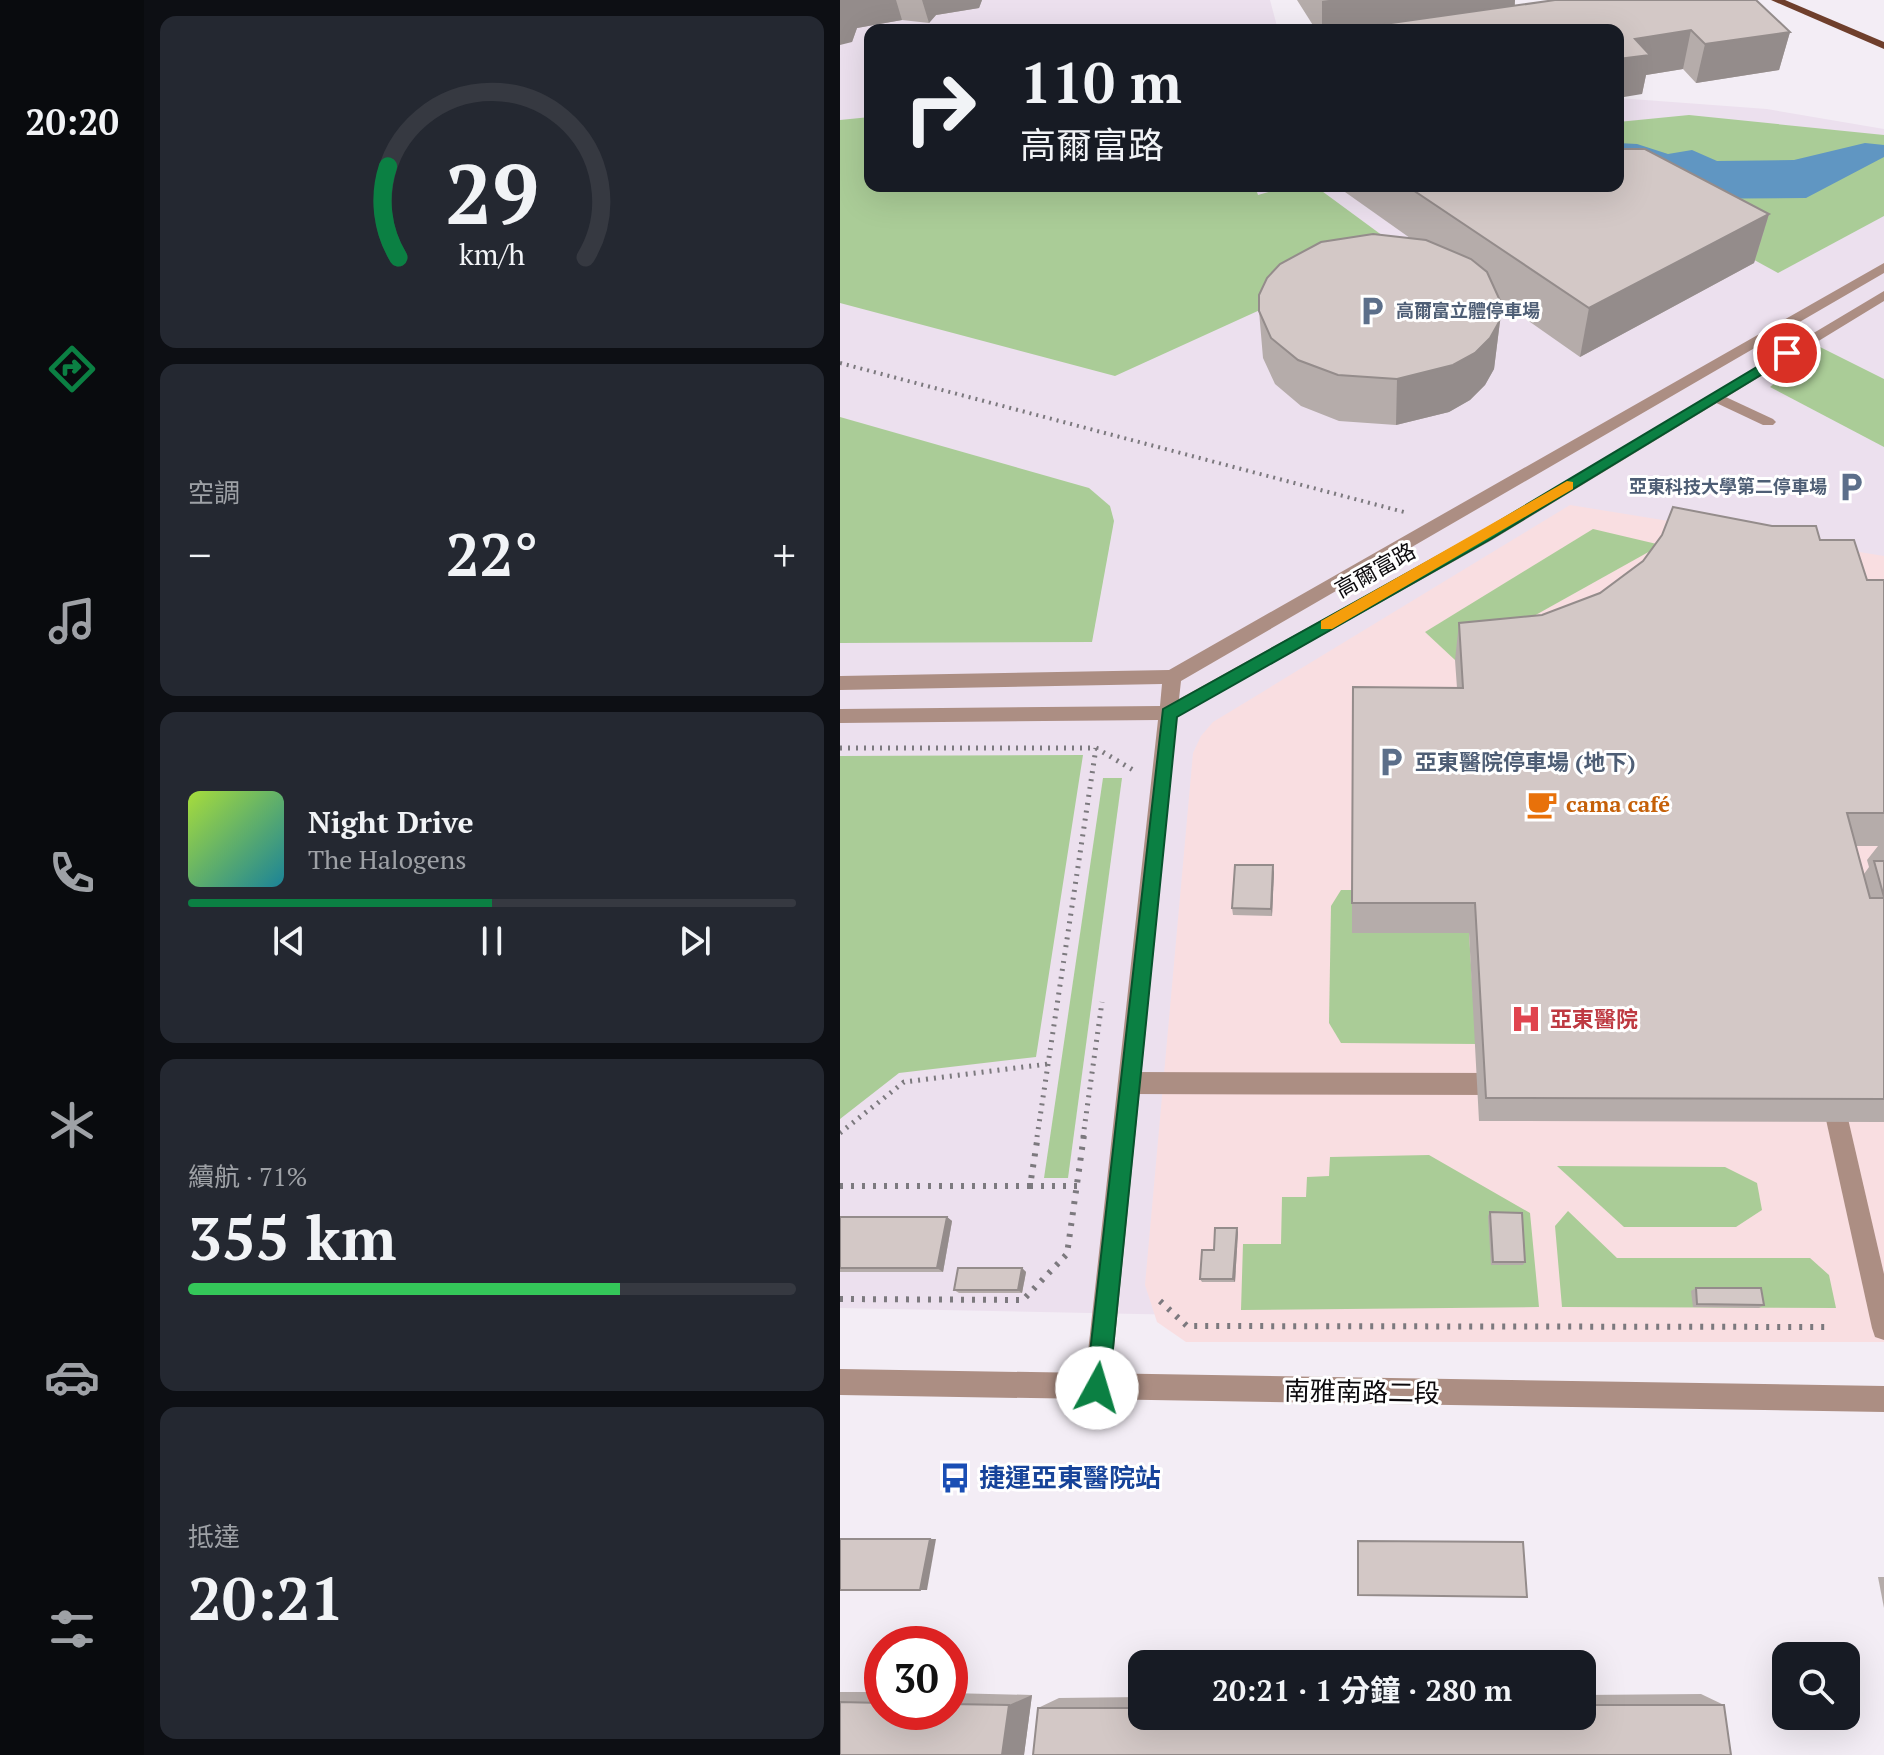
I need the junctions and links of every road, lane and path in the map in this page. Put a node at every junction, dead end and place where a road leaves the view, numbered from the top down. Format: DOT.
graph roads {
  1 [pos="1776,0"];
  2 [pos="1884,46"];
  3 [pos="1884,267"];
  4 [pos="1884,295"];
  5 [pos="840,363"];
  6 [pos="1715,397"];
  7 [pos="1768,422"];
  8 [pos="1445,523"];
  9 [pos="1172,677"];
  10 [pos="840,683"];
  11 [pos="1169,713"];
  12 [pos="840,716"];
  13 [pos="840,748"];
  14 [pos="1096,748"];
  15 [pos="1131,786"];
  16 [pos="1104,986"];
  17 [pos="1048,1064"];
  18 [pos="1130,1083"];
  19 [pos="1527,1084"];
  20 [pos="1813,1084"];
  21 [pos="840,1133"];
  22 [pos="840,1186"];
  23 [pos="1030,1186"];
  24 [pos="1077,1186"];
  25 [pos="840,1299"];
  26 [pos="1160,1301"];
  27 [pos="1830,1327"];
  28 [pos="1884,1328"];
  29 [pos="840,1382"];
  30 [pos="1097,1388"];
  31 [pos="1884,1399"];
  1 -- 2 [label="main road"];
  3 -- 8 [label="street, 高爾富路"];
  4 -- 6 [label="street, 高爾富路"];
  5 -- 8 [label="path"];
  6 -- 7 [label="street"];
  6 -- 11 [label="street, 高爾富路"];
  8 -- 9 [label="street, 高爾富路"];
  9 -- 10 [label="street, 高爾富路"];
  9 -- 11 [label="street"];
  11 -- 12 [label="street, 高爾富路"];
  11 -- 18 [label="street"];
  13 -- 14 [label="path"];
  14 -- 15 [label="path"];
  14 -- 17 [label="path"];
  16 -- 24 [label="path"];
  17 -- 21 [label="path"];
  17 -- 23 [label="path"];
  18 -- 19 [label="street"];
  18 -- 30 [label="street"];
  20 -- 28 [label="street"];
  22 -- 23 [label="path"];
  23 -- 24 [label="path"];
  24 -- 25 [label="path"];
  26 -- 27 [label="path"];
  29 -- 30 [label="street, 南雅南路二段"];
  30 -- 31 [label="street, 南雅南路二段"];
}
